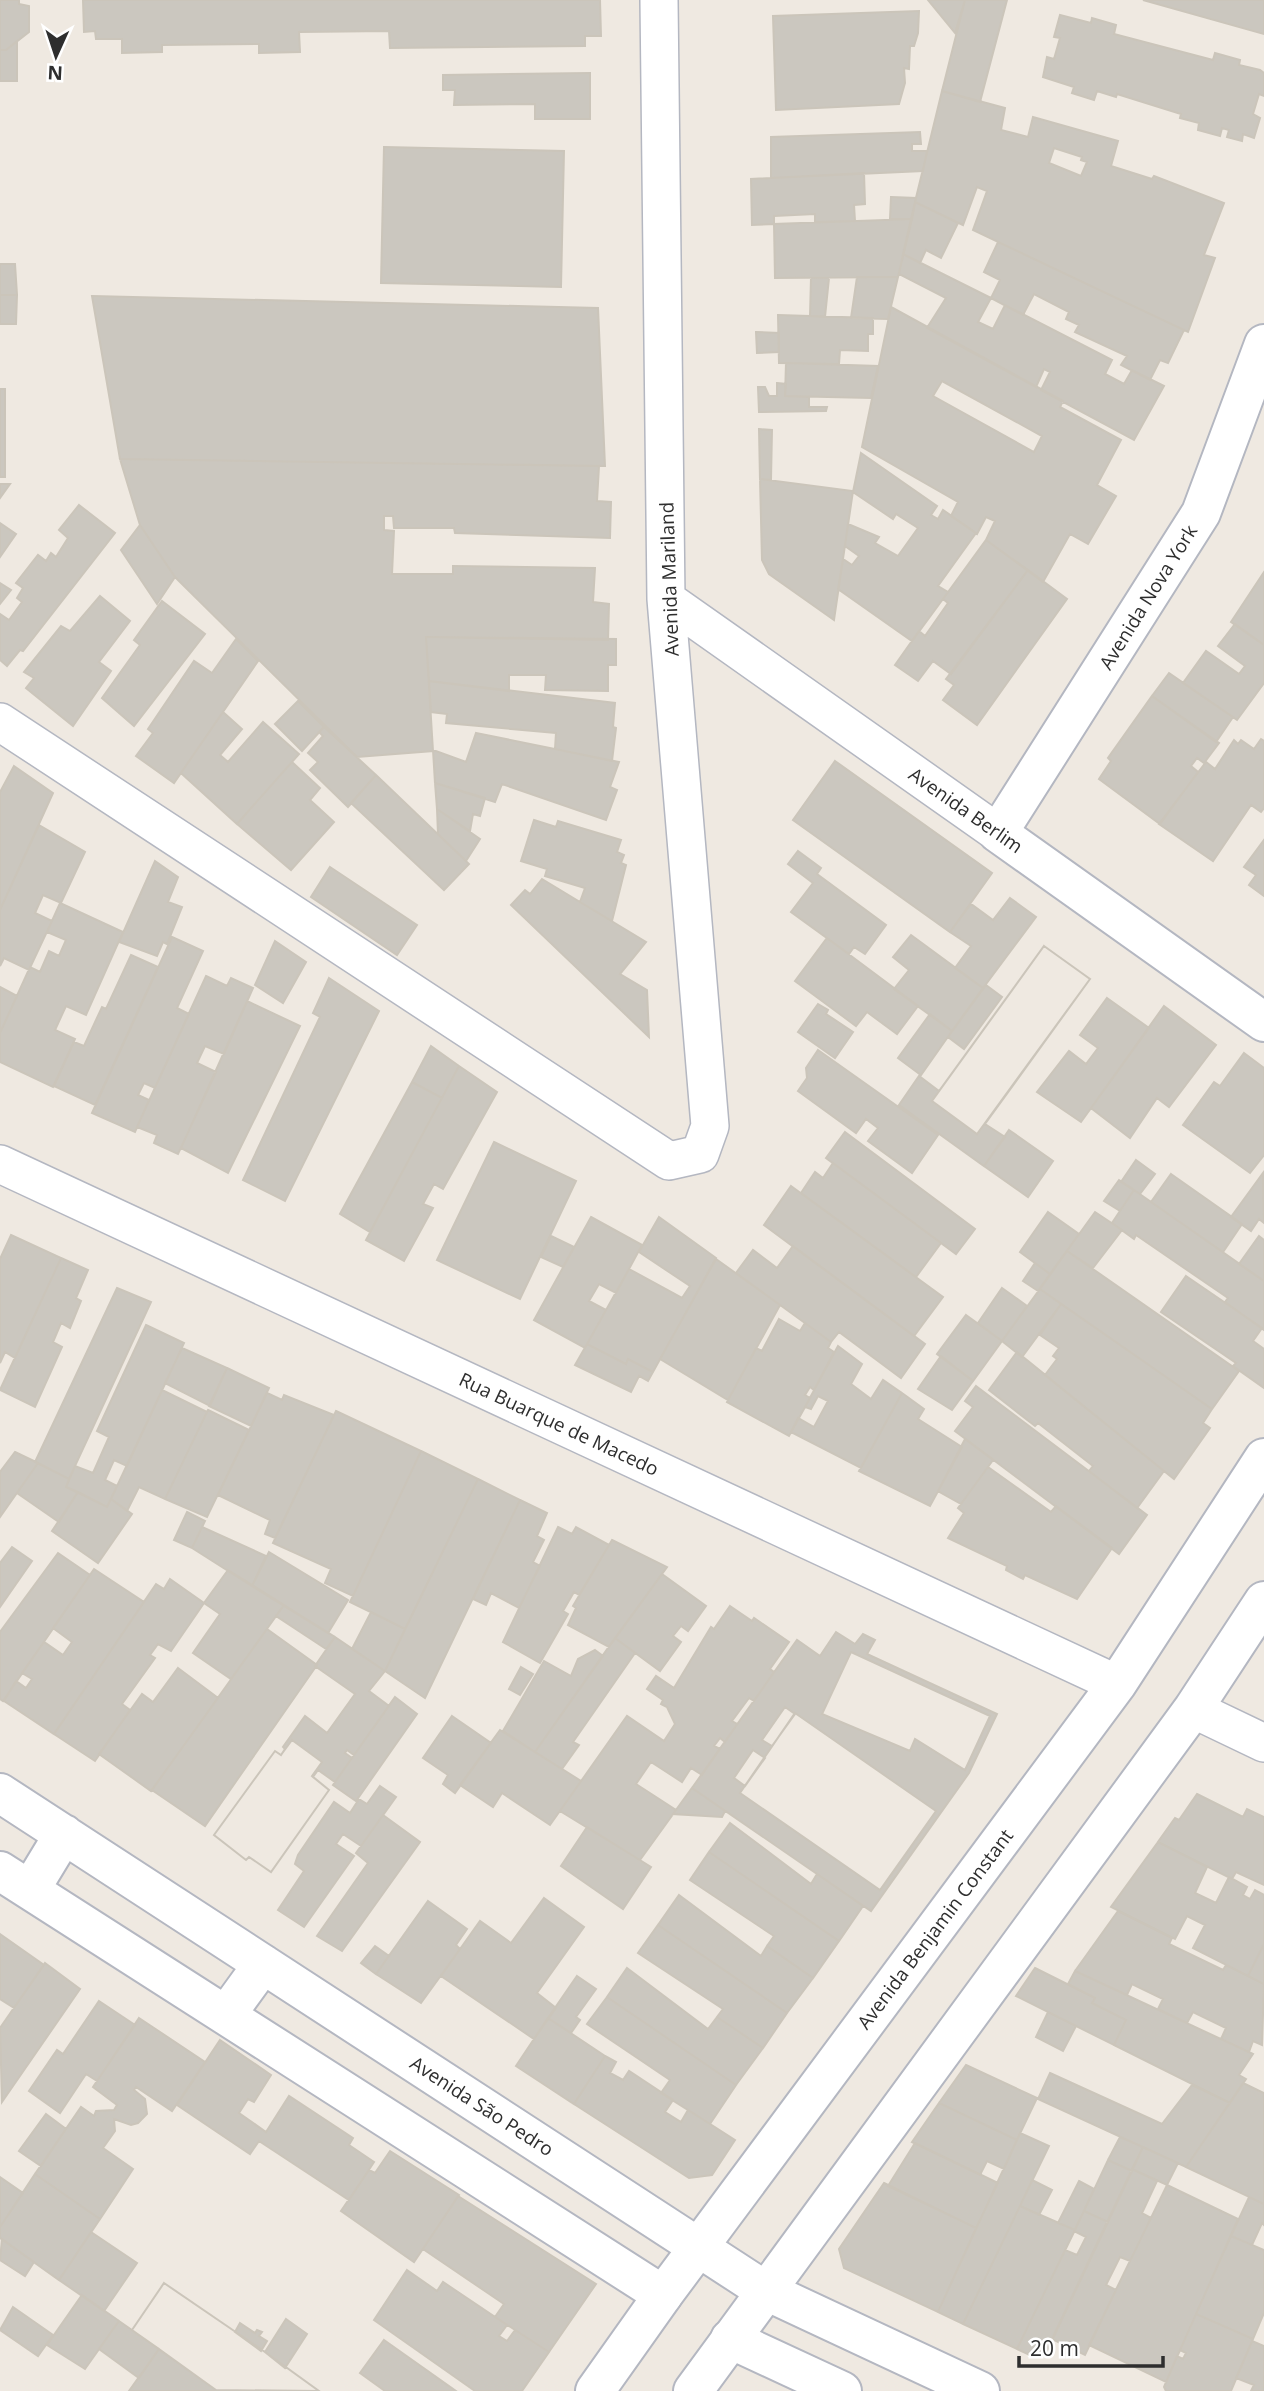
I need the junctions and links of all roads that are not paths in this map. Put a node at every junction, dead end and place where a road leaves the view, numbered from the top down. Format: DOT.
graph roads {
  1 [pos="659,0"];
  2 [pos="1264,344"];
  3 [pos="666,599"];
  4 [pos="0,722"];
  5 [pos="998,833"];
  6 [pos="1264,1022"];
  7 [pos="0,1164"];
  8 [pos="1264,1458"];
  9 [pos="1264,1601"];
  10 [pos="1117,1684"];
  11 [pos="1193,1709"];
  12 [pos="1264,1743"];
  13 [pos="0,1793"];
  14 [pos="64,1834"];
  15 [pos="15,1881"];
  16 [pos="263,1964"];
  17 [pos="226,2015"];
  18 [pos="471,2099"];
  19 [pos="439,2151"];
  20 [pos="699,2247"];
  21 [pos="764,2290"];
  22 [pos="663,2295"];
  23 [pos="730,2339"];
  24 [pos="595,2391"];
  25 [pos="693,2391"];
  26 [pos="842,2391"];
  27 [pos="980,2391"];
  1 -- 3 [label="street, Avenida Mariland"];
  2 -- 5 [label="street, Avenida Nova York"];
  3 -- 4 [label="street, Avenida Mariland"];
  3 -- 5 [label="street, Avenida Berlim"];
  5 -- 6 [label="street, Avenida Berlim"];
  7 -- 10 [label="street, Rua Buarque de Macedo"];
  8 -- 10 [label="street, Avenida Benjamin Constant"];
  9 -- 11 [label="street"];
  10 -- 20 [label="street, Avenida Benjamin Constant"];
  11 -- 12 [label="street"];
  11 -- 21 [label="street"];
  13 -- 14 [label="street, Avenida São Pedro"];
  14 -- 15 [label="street"];
  14 -- 16 [label="street, Avenida São Pedro"];
  15 -- 17 [label="street"];
  16 -- 17 [label="street"];
  16 -- 18 [label="street, Avenida São Pedro"];
  17 -- 19 [label="street"];
  18 -- 19 [label="street"];
  18 -- 20 [label="street, Avenida São Pedro"];
  19 -- 22 [label="street"];
  20 -- 21 [label="street, Avenida São Pedro"];
  20 -- 22 [label="street, Avenida Benjamin Constant"];
  21 -- 23 [label="street"];
  21 -- 27 [label="street, Avenida São Pedro"];
  22 -- 24 [label="street, Avenida Benjamin Constant"];
  23 -- 25 [label="street"];
  23 -- 26 [label="street"];
}
